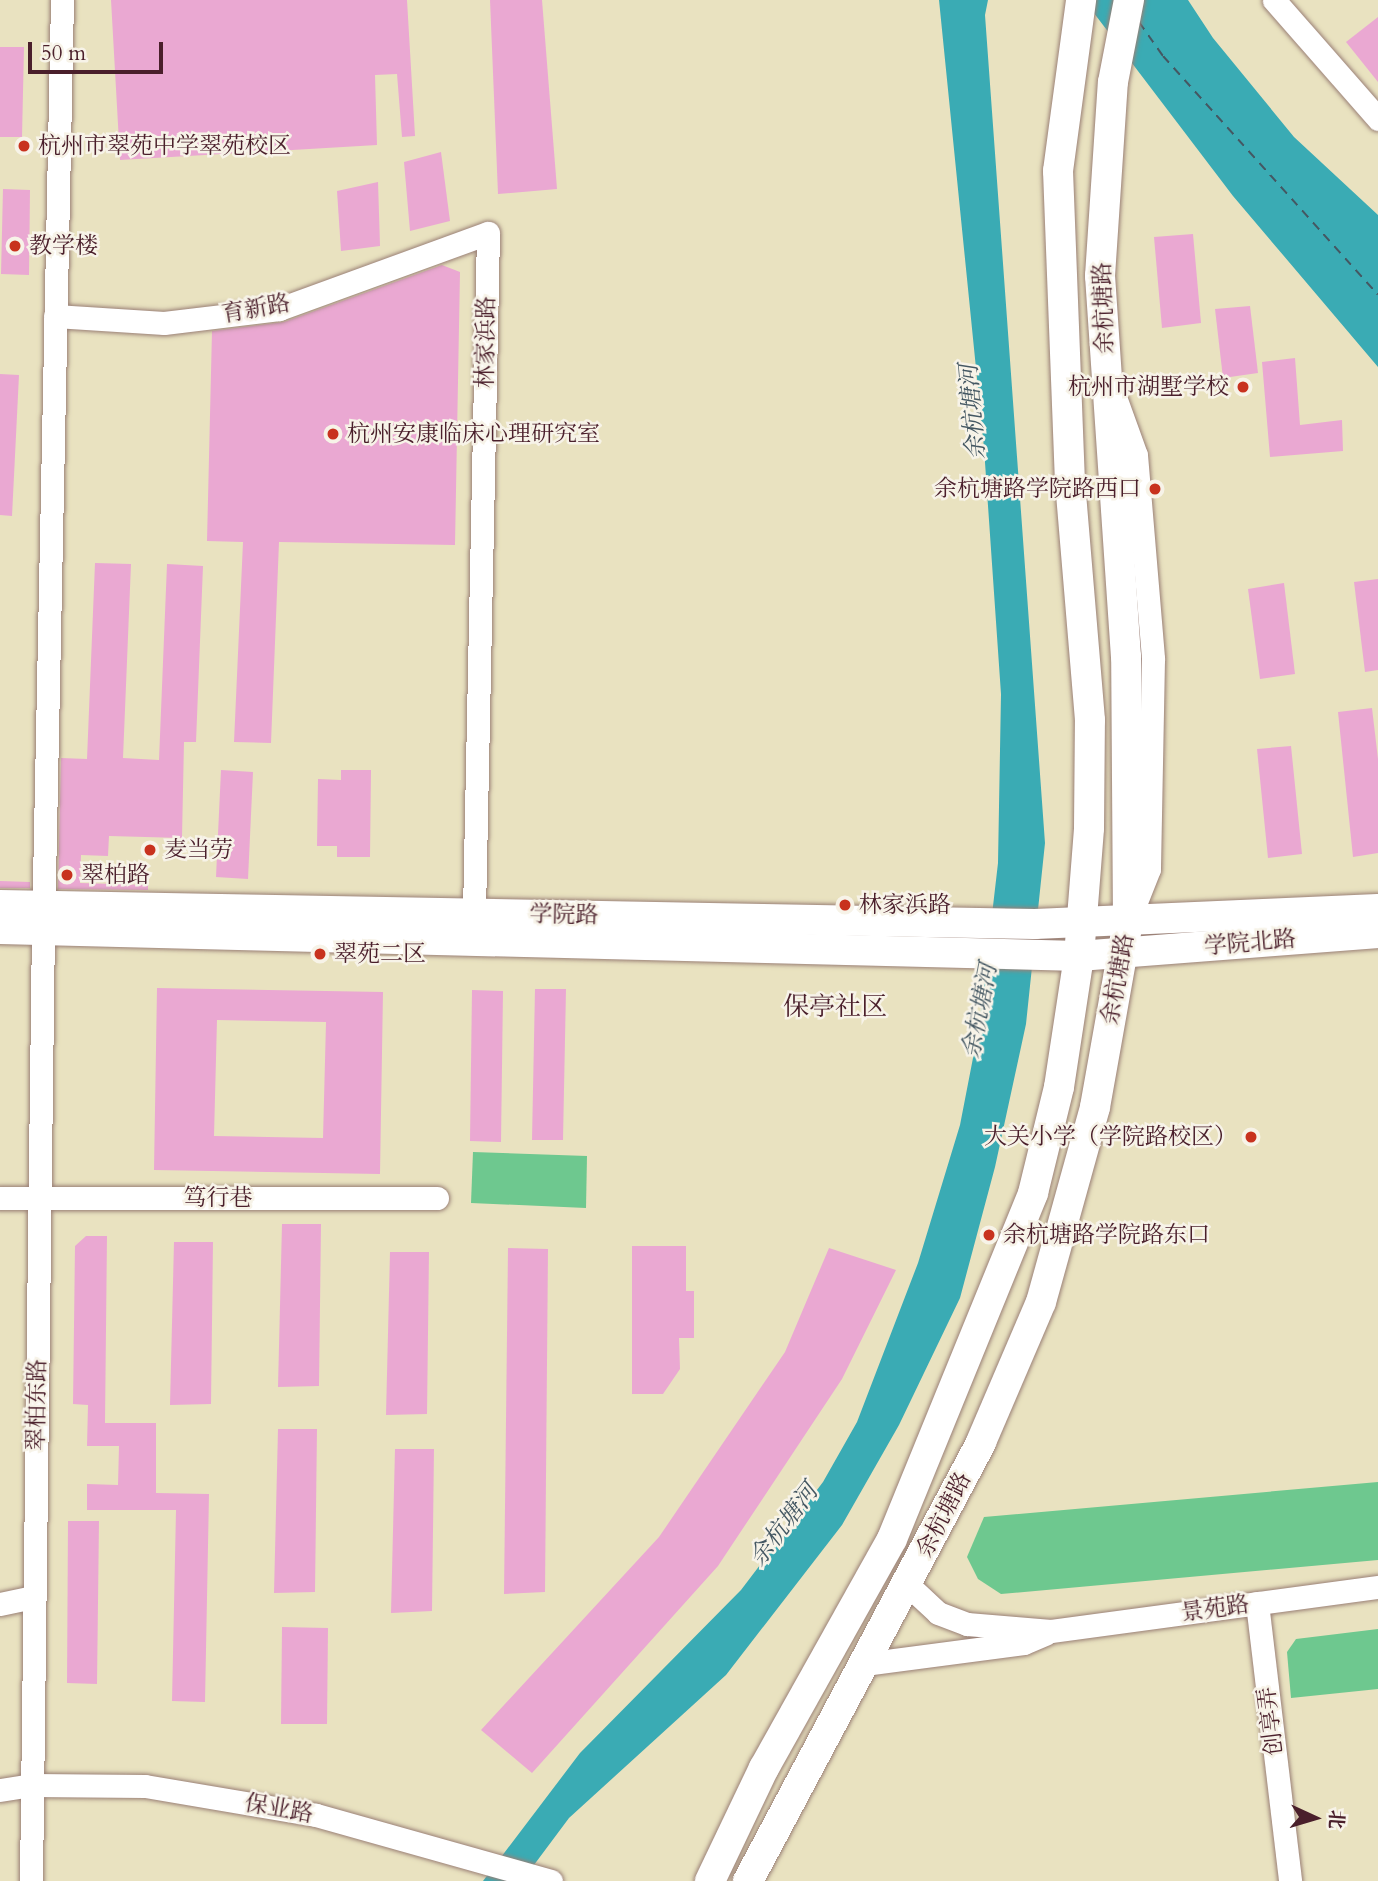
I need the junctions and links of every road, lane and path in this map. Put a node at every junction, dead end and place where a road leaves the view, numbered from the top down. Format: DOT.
graph roads {
  1 [pos="62,0"];
  2 [pos="1080,0"];
  3 [pos="1129,0"];
  4 [pos="1274,0"];
  5 [pos="1378,119"];
  6 [pos="488,233"];
  7 [pos="54,316"];
  8 [pos="0,905"];
  9 [pos="1378,909"];
  10 [pos="474,913"];
  11 [pos="44,918"];
  12 [pos="1128,922"];
  13 [pos="1080,923"];
  14 [pos="0,929"];
  15 [pos="1378,933"];
  16 [pos="1123,953"];
  17 [pos="1079,956"];
  18 [pos="0,1198"];
  19 [pos="437,1198"];
  20 [pos="39,1199"];
  21 [pos="908,1585"];
  22 [pos="1378,1587"];
  23 [pos="34,1597"];
  24 [pos="1256,1603"];
  25 [pos="0,1604"];
  26 [pos="1051,1631"];
  27 [pos="864,1664"];
  28 [pos="32,1785"];
  29 [pos="0,1790"];
  30 [pos="31,1881"];
  31 [pos="551,1881"];
  32 [pos="710,1881"];
  33 [pos="748,1881"];
  34 [pos="1290,1881"];
  1 -- 7 [label="street"];
  2 -- 13 [label="main road, 余杭塘路"];
  3 -- 12 [label="main road, 余杭塘路"];
  4 -- 5 [label="street"];
  6 -- 7 [label="street, 育新路"];
  6 -- 10 [label="street, 林家浜路"];
  7 -- 11 [label="street"];
  8 -- 11 [label="main road, 学院路"];
  9 -- 12 [label="main road, 学院北路"];
  10 -- 11 [label="main road, 学院路"];
  10 -- 13 [label="main road, 学院路"];
  11 -- 14 [label="main road, 学院路"];
  11 -- 17 [label="main road, 学院路"];
  11 -- 20 [label="street, 翠柏东路"];
  12 -- 13 [label="main road, 学院路"];
  12 -- 16 [label="main road, 余杭塘路"];
  13 -- 17 [label="main road, 余杭塘路"];
  15 -- 16 [label="main road, 学院北路"];
  16 -- 17 [label="main road, 学院路"];
  16 -- 21 [label="main road, 余杭塘路"];
  17 -- 32 [label="main road, 余杭塘路"];
  18 -- 20 [label="street, 笃行巷"];
  19 -- 20 [label="street, 笃行巷"];
  20 -- 23 [label="street, 翠柏东路"];
  21 -- 26 [label="street, 景苑路"];
  21 -- 27 [label="main road, 余杭塘路"];
  22 -- 24 [label="street, 景苑路"];
  23 -- 25 [label="street"];
  23 -- 28 [label="street, 翠柏东路"];
  24 -- 26 [label="street, 景苑路"];
  24 -- 34 [label="street, 创享弄"];
  26 -- 27 [label="street, 景苑路"];
  27 -- 33 [label="main road, 余杭塘路"];
  28 -- 29 [label="street, 保业路"];
  28 -- 30 [label="street, 翠柏东路"];
  28 -- 31 [label="street, 保业路"];
}
